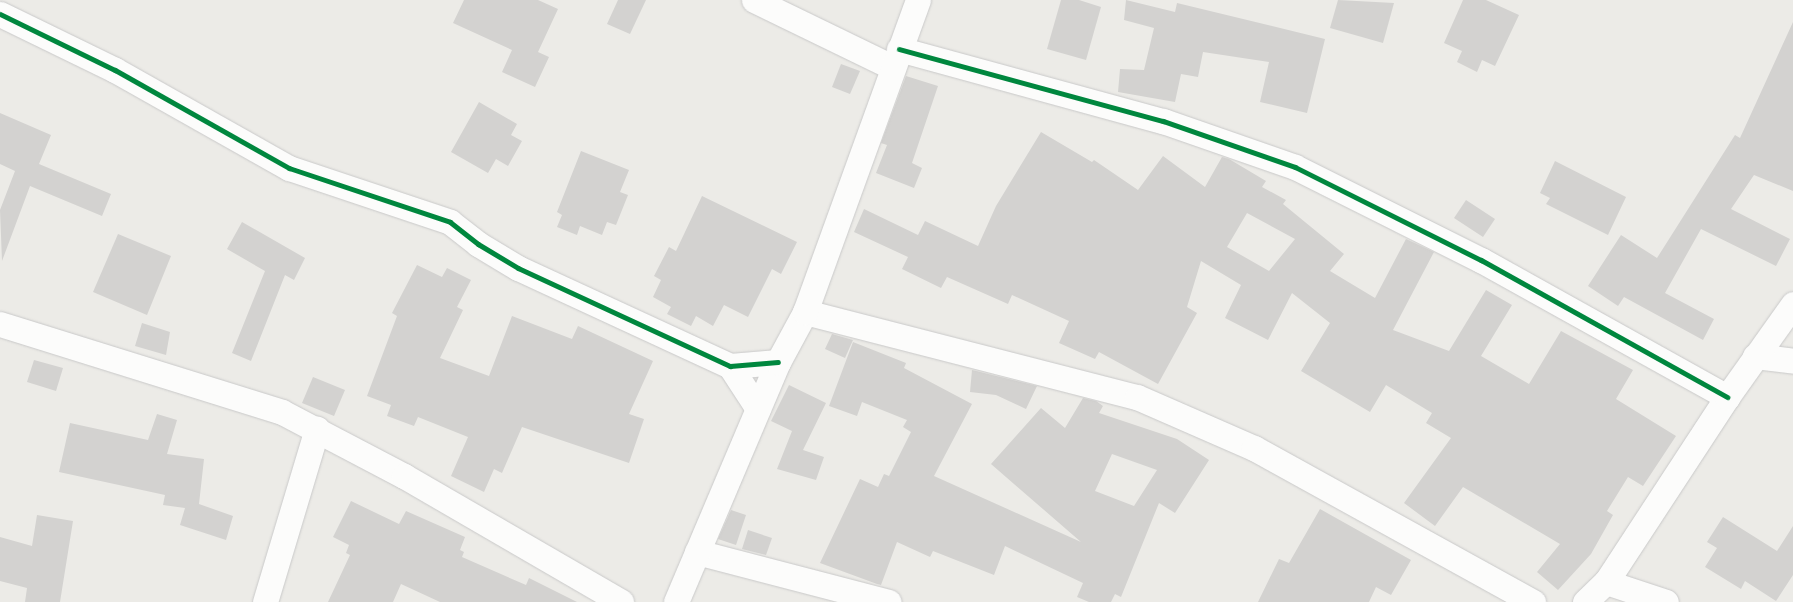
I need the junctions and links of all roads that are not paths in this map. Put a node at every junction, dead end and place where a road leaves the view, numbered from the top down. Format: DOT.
graph roads {
  1 [pos="754,0"];
  2 [pos="918,0"];
  3 [pos="0,14"];
  4 [pos="895,58"];
  5 [pos="1793,304"];
  6 [pos="805,312"];
  7 [pos="0,324"];
  8 [pos="1755,356"];
  9 [pos="1793,361"];
  10 [pos="778,362"];
  11 [pos="730,366"];
  12 [pos="1727,396"];
  13 [pos="758,409"];
  14 [pos="317,429"];
  15 [pos="697,552"];
  16 [pos="1606,582"];
  17 [pos="265,602"];
  18 [pos="621,602"];
  19 [pos="676,602"];
  20 [pos="889,602"];
  21 [pos="1533,602"];
  22 [pos="1584,602"];
  23 [pos="1666,602"];
  1 -- 4 [label="street"];
  2 -- 4 [label="street"];
  3 -- 11 [label="street"];
  4 -- 6 [label="street"];
  4 -- 12 [label="street"];
  5 -- 8 [label="street"];
  6 -- 10 [label="street"];
  6 -- 21 [label="street"];
  7 -- 14 [label="street"];
  8 -- 9 [label="street"];
  8 -- 12 [label="street"];
  10 -- 11 [label="street"];
  10 -- 13 [label="street"];
  11 -- 13 [label="street"];
  12 -- 16 [label="street"];
  13 -- 15 [label="street"];
  14 -- 17 [label="street"];
  14 -- 18 [label="street"];
  15 -- 19 [label="street"];
  15 -- 20 [label="street"];
  16 -- 22 [label="street"];
  16 -- 23 [label="street"];
}
